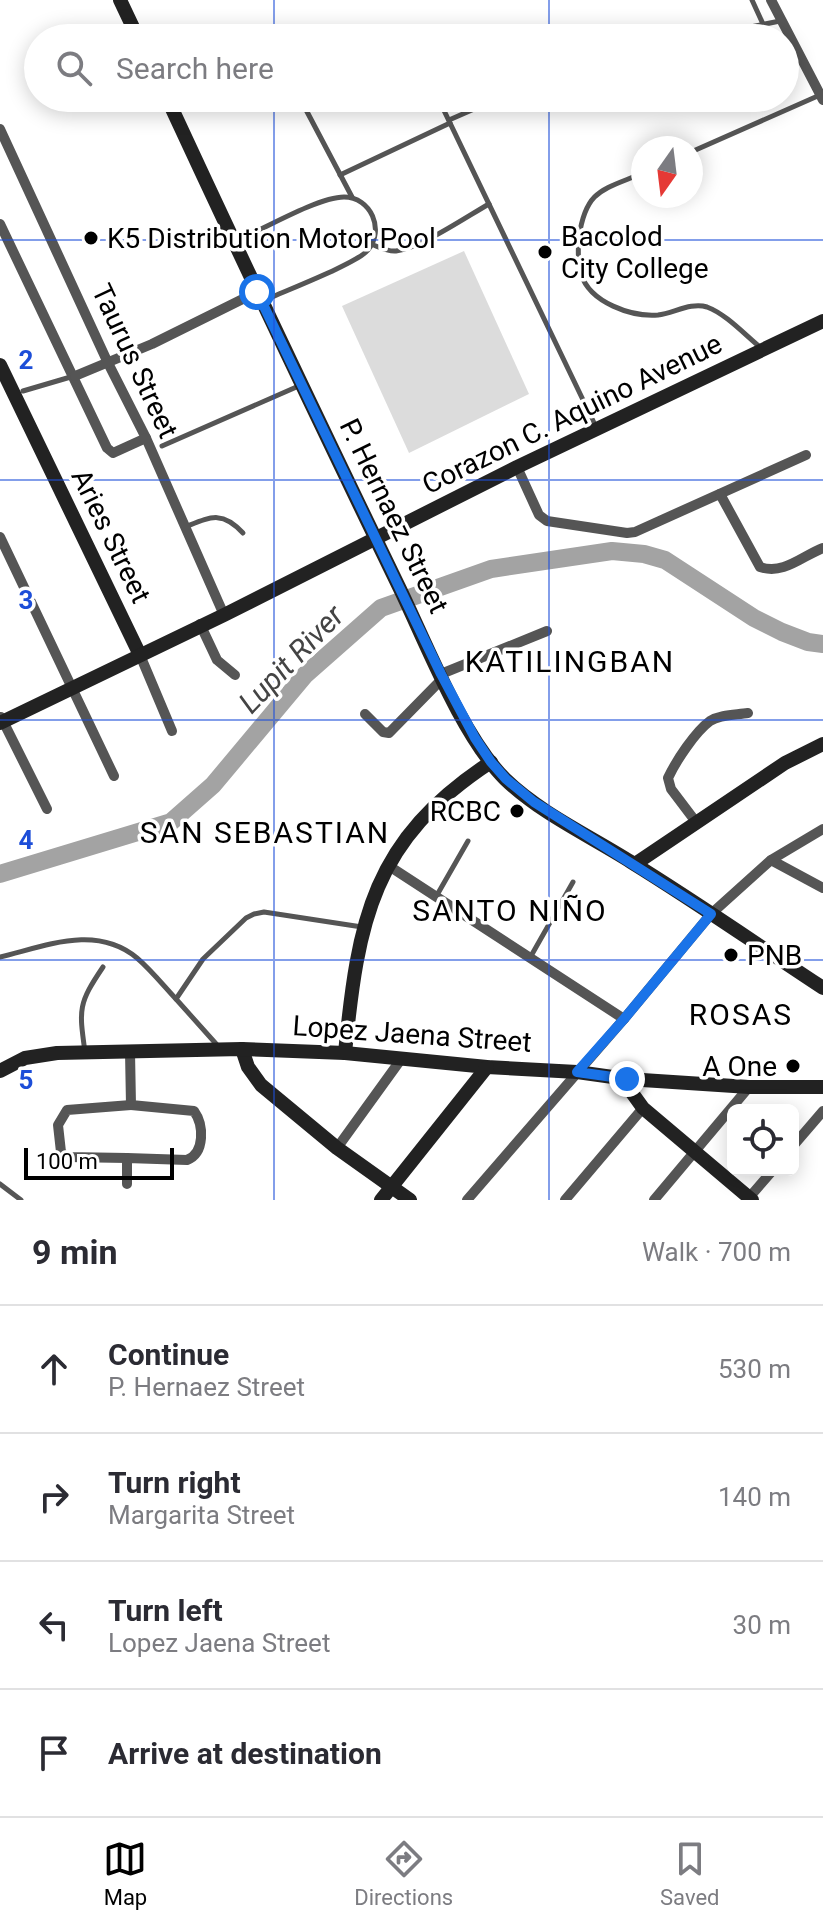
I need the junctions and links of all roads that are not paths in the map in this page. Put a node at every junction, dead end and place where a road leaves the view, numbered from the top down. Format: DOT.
graph roads {
  1 [pos="752,0"];
  2 [pos="771,0"];
  3 [pos="127,3"];
  4 [pos="781,21"];
  5 [pos="134,24"];
  6 [pos="763,24"];
  7 [pos="768,24"];
  8 [pos="783,24"];
  9 [pos="799,54"];
  10 [pos="822,97"];
  11 [pos="799,107"];
  12 [pos="174,112"];
  13 [pos="307,112"];
  14 [pos="445,112"];
  15 [pos="469,112"];
  16 [pos="786,112"];
  17 [pos="450,122"];
  18 [pos="0,129"];
  19 [pos="703,147"];
  20 [pos="340,175"];
  21 [pos="631,178"];
  22 [pos="352,198"];
  23 [pos="489,204"];
  24 [pos="0,224"];
  25 [pos="234,242"];
  26 [pos="371,244"];
  27 [pos="260,296"];
  28 [pos="823,321"];
  29 [pos="764,350"];
  30 [pos="108,363"];
  31 [pos="0,365"];
  32 [pos="75,376"];
  33 [pos="302,384"];
  34 [pos="23,391"];
  35 [pos="597,430"];
  36 [pos="146,438"];
  37 [pos="162,446"];
  38 [pos="806,455"];
  39 [pos="517,467"];
  40 [pos="720,494"];
  41 [pos="184,527"];
  42 [pos="243,533"];
  43 [pos="0,537"];
  44 [pos="374,538"];
  45 [pos="823,548"];
  46 [pos="224,615"];
  47 [pos="200,624"];
  48 [pos="547,631"];
  49 [pos="140,655"];
  50 [pos="235,675"];
  51 [pos="442,676"];
  52 [pos="72,687"];
  53 [pos="748,713"];
  54 [pos="365,714"];
  55 [pos="1,720"];
  56 [pos="172,731"];
  57 [pos="823,744"];
  58 [pos="491,762"];
  59 [pos="114,776"];
  60 [pos="47,809"];
  61 [pos="696,822"];
  62 [pos="823,829"];
  63 [pos="468,841"];
  64 [pos="771,860"];
  65 [pos="635,864"];
  66 [pos="389,866"];
  67 [pos="573,882"];
  68 [pos="823,888"];
  69 [pos="437,896"];
  70 [pos="711,914"];
  71 [pos="363,927"];
  72 [pos="0,957"];
  73 [pos="530,957"];
  74 [pos="103,967"];
  75 [pos="823,988"];
  76 [pos="176,999"];
  77 [pos="624,1019"];
  78 [pos="221,1049"];
  79 [pos="242,1049"];
  80 [pos="130,1052"];
  81 [pos="85,1053"];
  82 [pos="345,1053"];
  83 [pos="402,1058"];
  84 [pos="487,1067"];
  85 [pos="0,1071"];
  86 [pos="577,1072"];
  87 [pos="627,1079"];
  88 [pos="749,1087"];
  89 [pos="823,1087"];
  90 [pos="131,1105"];
  91 [pos="643,1108"];
  92 [pos="823,1111"];
  93 [pos="799,1139"];
  94 [pos="337,1148"];
  95 [pos="694,1153"];
  96 [pos="127,1158"];
  97 [pos="768,1176"];
  98 [pos="0,1184"];
  99 [pos="127,1184"];
  100 [pos="392,1188"];
  101 [pos="749,1199"];
  102 [pos="21,1200"];
  103 [pos="381,1200"];
  104 [pos="410,1200"];
  105 [pos="467,1200"];
  106 [pos="565,1200"];
  107 [pos="654,1200"];
  1 -- 6 [label="lane"];
  2 -- 4 [label="street"];
  3 -- 5 [label="main road"];
  4 -- 7 [label="lane"];
  4 -- 8 [label="street"];
  9 -- 10 [label="street"];
  10 -- 11 [label="lane"];
  12 -- 25 [label="main road, P. Hernaez Street"];
  13 -- 20 [label="lane"];
  14 -- 17 [label="lane"];
  15 -- 17 [label="lane"];
  16 -- 19 [label="lane"];
  17 -- 20 [label="lane"];
  17 -- 23 [label="lane"];
  18 -- 30 [label="street, Taurus Street"];
  20 -- 22 [label="lane"];
  21 -- 29 [label="lane"];
  22 -- 25 [label="lane"];
  22 -- 26 [label="lane"];
  23 -- 26 [label="lane"];
  23 -- 35 [label="lane"];
  24 -- 32 [label="street"];
  25 -- 27 [label="main road, P. Hernaez Street"];
  26 -- 27 [label="lane"];
  27 -- 30 [label="street"];
  27 -- 33 [label="main road, P. Hernaez Street"];
  28 -- 29 [label="main road, Corazon C. Aquino Avenue"];
  29 -- 35 [label="main road, Corazon C. Aquino Avenue"];
  30 -- 32 [label="street"];
  30 -- 36 [label="street, Taurus Street"];
  31 -- 49 [label="main road, Aries Street"];
  32 -- 34 [label="lane"];
  32 -- 36 [label="street"];
  33 -- 37 [label="lane"];
  33 -- 44 [label="main road, P. Hernaez Street"];
  35 -- 39 [label="main road, Corazon C. Aquino Avenue"];
  36 -- 41 [label="street, Taurus Street"];
  38 -- 40 [label="street"];
  39 -- 40 [label="street"];
  39 -- 44 [label="main road, Corazon C. Aquino Avenue"];
  40 -- 45 [label="street"];
  41 -- 42 [label="lane"];
  41 -- 46 [label="street, Taurus Street"];
  43 -- 52 [label="street"];
  44 -- 46 [label="main road, Corazon C. Aquino Avenue"];
  44 -- 51 [label="main road, P. Hernaez Street"];
  46 -- 47 [label="main road, Corazon C. Aquino Avenue"];
  47 -- 49 [label="main road, Corazon C. Aquino Avenue"];
  47 -- 50 [label="street"];
  48 -- 51 [label="street"];
  49 -- 52 [label="main road, Corazon C. Aquino Avenue"];
  49 -- 56 [label="street, Aries Street"];
  51 -- 54 [label="street"];
  51 -- 58 [label="main road, P. Hernaez Street"];
  52 -- 55 [label="main road, Corazon C. Aquino Avenue"];
  52 -- 59 [label="street"];
  53 -- 61 [label="street"];
  55 -- 60 [label="street"];
  57 -- 61 [label="main road"];
  58 -- 65 [label="main road, P. Hernaez Street"];
  58 -- 66 [label="main road"];
  61 -- 65 [label="main road"];
  62 -- 64 [label="street"];
  63 -- 69 [label="lane"];
  64 -- 68 [label="street"];
  64 -- 70 [label="street"];
  65 -- 70 [label="main road, P. Hernaez Street"];
  66 -- 69 [label="street"];
  66 -- 71 [label="main road"];
  67 -- 73 [label="lane"];
  69 -- 73 [label="street"];
  70 -- 75 [label="main road, P. Hernaez Street"];
  70 -- 77 [label="street"];
  71 -- 76 [label="lane"];
  71 -- 82 [label="main road"];
  72 -- 76 [label="lane"];
  73 -- 77 [label="street"];
  74 -- 81 [label="lane"];
  76 -- 78 [label="lane"];
  77 -- 86 [label="street"];
  78 -- 79 [label="main road, Lopez Jaena Street"];
  78 -- 80 [label="main road, Lopez Jaena Street"];
  79 -- 82 [label="main road, Lopez Jaena Street"];
  79 -- 94 [label="main road"];
  80 -- 81 [label="main road, Lopez Jaena Street"];
  80 -- 90 [label="street"];
  81 -- 85 [label="main road, Lopez Jaena Street"];
  82 -- 83 [label="main road, Lopez Jaena Street"];
  83 -- 84 [label="main road, Lopez Jaena Street"];
  83 -- 94 [label="street"];
  84 -- 86 [label="main road, Lopez Jaena Street"];
  84 -- 100 [label="main road"];
  86 -- 87 [label="main road, Lopez Jaena Street"];
  86 -- 105 [label="street"];
  87 -- 88 [label="main road, Lopez Jaena Street"];
  87 -- 91 [label="main road"];
  88 -- 89 [label="main road, Lopez Jaena Street"];
  88 -- 95 [label="street"];
  90 -- 96 [label="street"];
  90 -- 96 [label="street"];
  91 -- 95 [label="main road"];
  91 -- 106 [label="street"];
  92 -- 93 [label="street"];
  94 -- 100 [label="main road"];
  95 -- 101 [label="main road"];
  95 -- 107 [label="street"];
  96 -- 99 [label="street"];
  97 -- 101 [label="street"];
  98 -- 102 [label="lane"];
  100 -- 103 [label="main road"];
  100 -- 104 [label="main road"];
}
